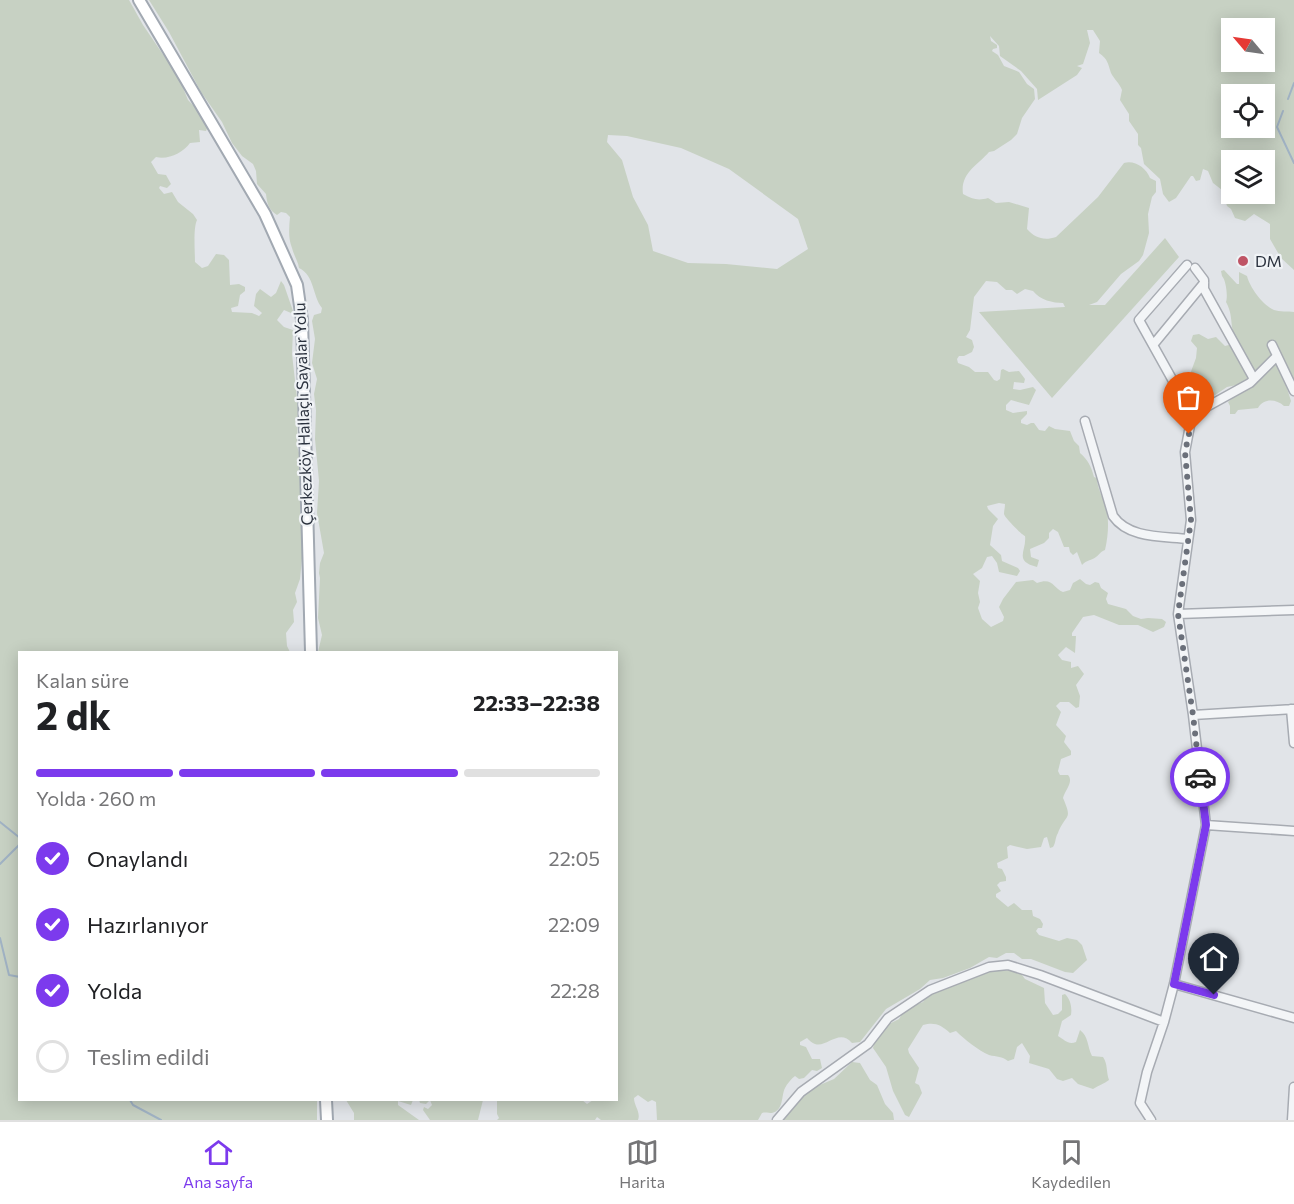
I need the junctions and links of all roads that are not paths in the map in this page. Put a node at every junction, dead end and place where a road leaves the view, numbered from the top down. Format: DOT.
graph roads {
  1 [pos="140,0"];
  2 [pos="1204,284"];
  3 [pos="1153,345"];
  4 [pos="1272,345"];
  5 [pos="1277,356"];
  6 [pos="1254,379"];
  7 [pos="1294,391"];
  8 [pos="1192,415"];
  9 [pos="1085,421"];
  10 [pos="1188,539"];
  11 [pos="1294,610"];
  12 [pos="1178,614"];
  13 [pos="311,651"];
  14 [pos="1293,709"];
  15 [pos="1193,715"];
  16 [pos="1294,743"];
  17 [pos="1206,825"];
  18 [pos="1294,831"];
  19 [pos="1174,984"];
  20 [pos="1294,1018"];
  21 [pos="1164,1022"];
  22 [pos="1294,1087"];
  23 [pos="326,1101"];
  24 [pos="327,1120"];
  25 [pos="777,1120"];
  26 [pos="1151,1120"];
  27 [pos="1292,1120"];
  1 -- 13 [label="main road, Çerkezköy Hallaçlı Sayalar Yolu"];
  2 -- 3 [label="street"];
  2 -- 3 [label="street"];
  2 -- 6 [label="street"];
  3 -- 8 [label="street"];
  4 -- 5 [label="street"];
  5 -- 6 [label="street"];
  5 -- 7 [label="street"];
  6 -- 8 [label="street"];
  8 -- 10 [label="street"];
  9 -- 10 [label="street"];
  10 -- 12 [label="street"];
  11 -- 12 [label="street"];
  12 -- 15 [label="street"];
  14 -- 15 [label="street"];
  14 -- 16 [label="street"];
  15 -- 17 [label="street"];
  17 -- 18 [label="street"];
  17 -- 19 [label="street"];
  19 -- 20 [label="street"];
  19 -- 21 [label="street"];
  21 -- 25 [label="street"];
  21 -- 26 [label="street"];
  22 -- 27 [label="street"];
  23 -- 24 [label="main road"];
}
